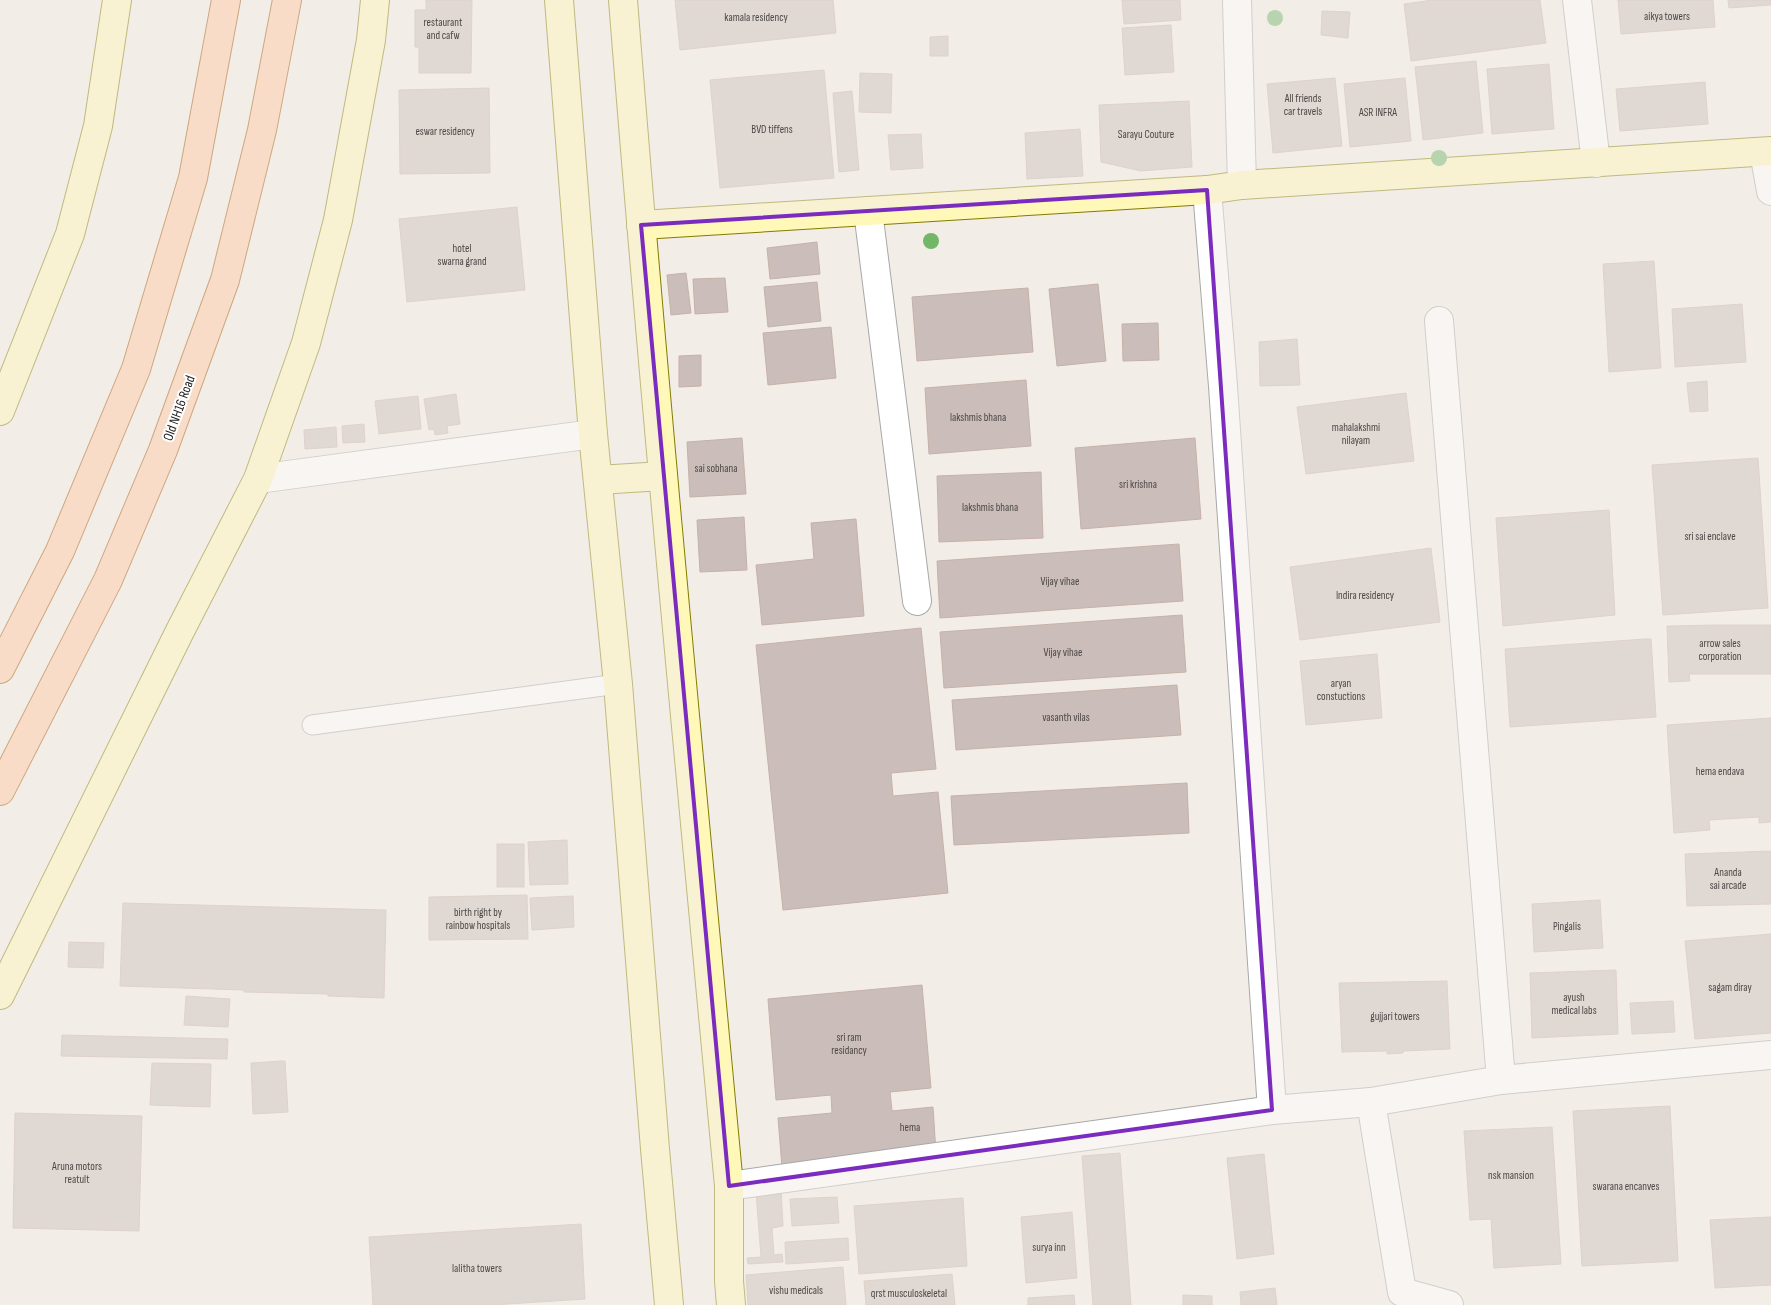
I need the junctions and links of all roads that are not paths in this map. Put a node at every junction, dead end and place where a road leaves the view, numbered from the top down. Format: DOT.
graph roads {
  1 [pos="117,0"];
  2 [pos="226,0"];
  3 [pos="287,0"];
  4 [pos="375,0"];
  5 [pos="559,0"];
  6 [pos="624,0"];
  7 [pos="1237,0"];
  8 [pos="1577,0"];
  9 [pos="1596,162"];
  10 [pos="1769,167"];
  11 [pos="1242,185"];
  12 [pos="1207,190"];
  13 [pos="868,211"];
  14 [pos="641,225"];
  15 [pos="1439,321"];
  16 [pos="0,411"];
  17 [pos="593,434"];
  18 [pos="663,476"];
  19 [pos="258,479"];
  20 [pos="598,480"];
  21 [pos="917,601"];
  22 [pos="0,669"];
  23 [pos="618,684"];
  24 [pos="312,725"];
  25 [pos="0,791"];
  26 [pos="0,995"];
  27 [pos="1771,1055"];
  28 [pos="1501,1080"];
  29 [pos="1371,1102"];
  30 [pos="1272,1110"];
  31 [pos="729,1186"];
  32 [pos="669,1305"];
  33 [pos="730,1305"];
  34 [pos="1450,1305"];
  1 -- 16 [label="street"];
  2 -- 22 [label="main road"];
  3 -- 25 [label="main road, Old NH16 Road"];
  4 -- 19 [label="street"];
  5 -- 17 [label="street"];
  6 -- 14 [label="street"];
  7 -- 11 [label="street"];
  8 -- 9 [label="street"];
  9 -- 10 [label="street"];
  9 -- 11 [label="street"];
  11 -- 12 [label="street"];
  12 -- 13 [label="street"];
  12 -- 30 [label="street"];
  13 -- 14 [label="street"];
  13 -- 21 [label="street"];
  14 -- 18 [label="street"];
  15 -- 28 [label="street"];
  17 -- 19 [label="street"];
  17 -- 20 [label="street"];
  18 -- 20 [label="street"];
  18 -- 31 [label="street"];
  19 -- 26 [label="street"];
  20 -- 23 [label="street"];
  23 -- 24 [label="lane"];
  23 -- 32 [label="street"];
  27 -- 28 [label="street"];
  28 -- 29 [label="street"];
  29 -- 30 [label="street"];
  29 -- 34 [label="street"];
  30 -- 31 [label="street"];
  31 -- 33 [label="street"];
}
